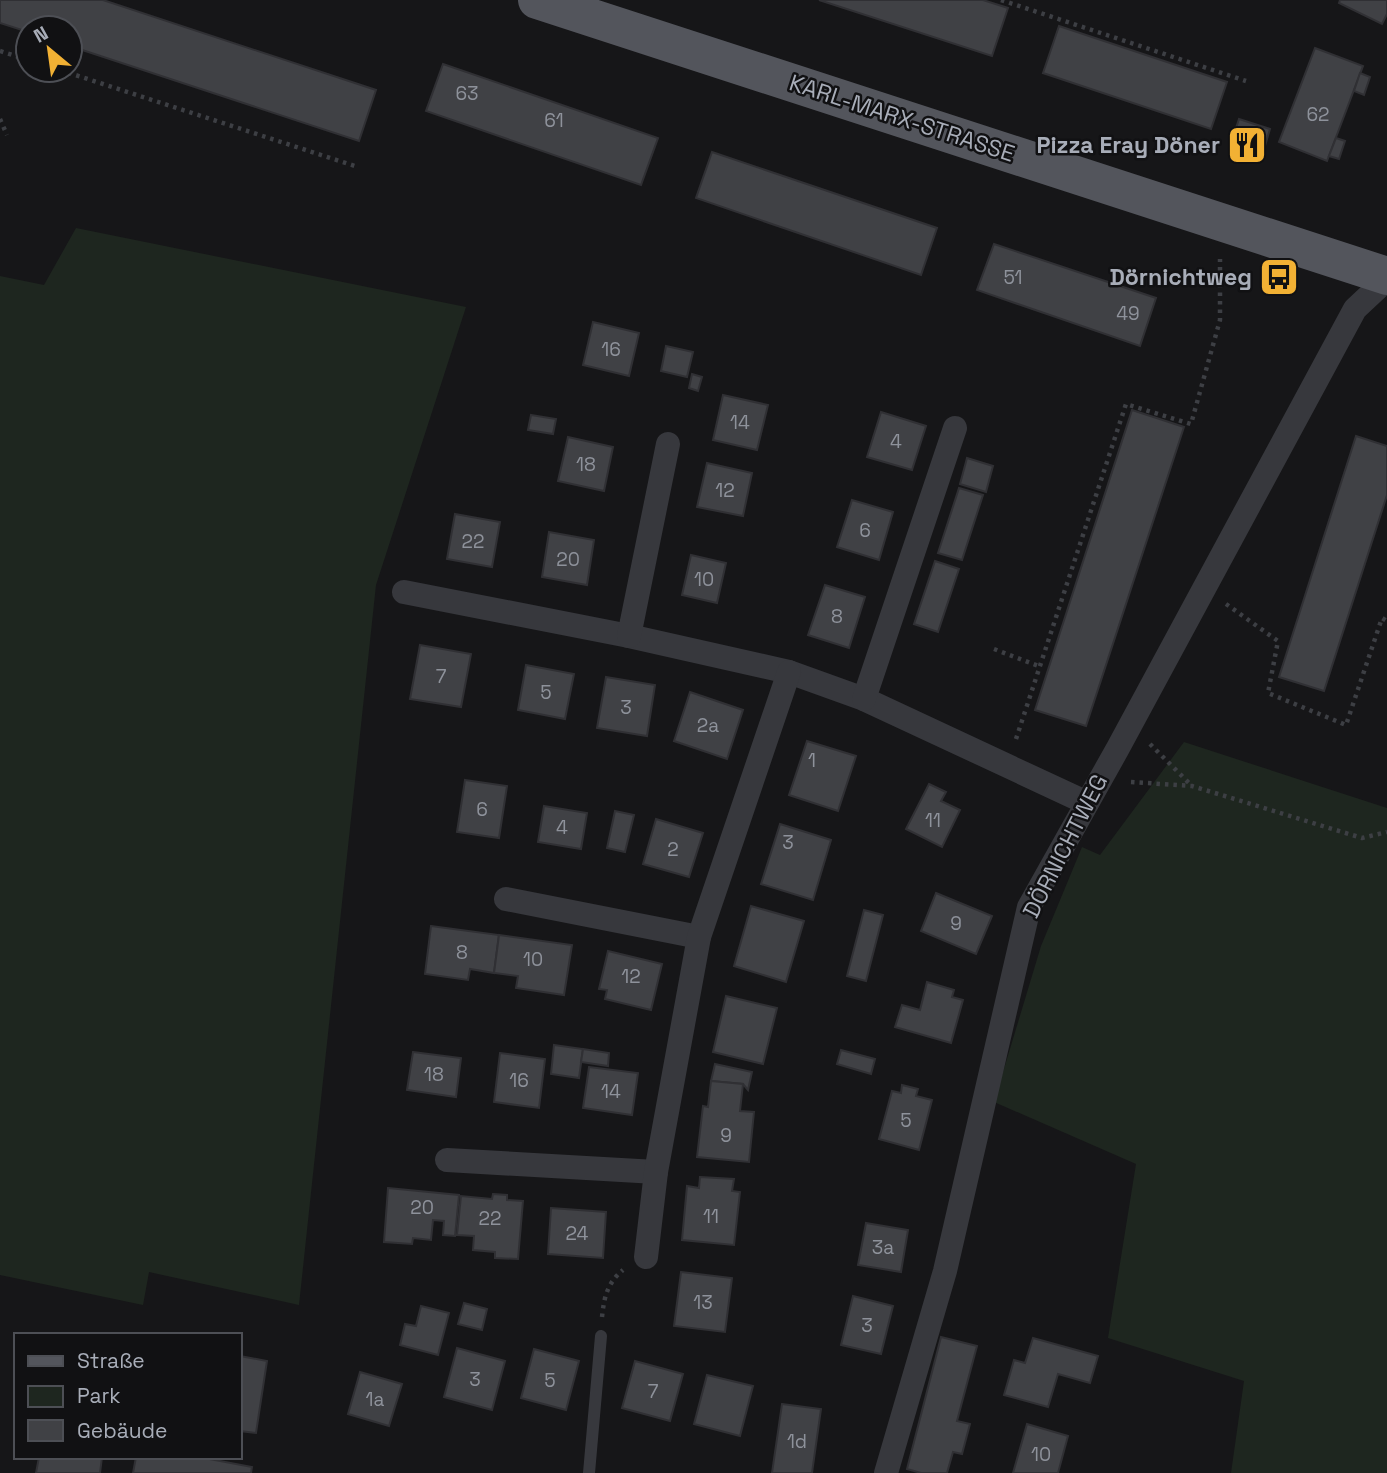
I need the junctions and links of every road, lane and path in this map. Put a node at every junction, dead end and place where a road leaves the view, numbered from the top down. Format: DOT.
graph roads {
  1 [pos="537,0"];
  2 [pos="1001,0"];
  3 [pos="84,78"];
  4 [pos="1246,82"];
  5 [pos="0,119"];
  6 [pos="7,135"];
  7 [pos="358,167"];
  8 [pos="1220,259"];
  9 [pos="1387,278"];
  10 [pos="955,428"];
  11 [pos="668,443"];
  12 [pos="404,592"];
  13 [pos="1218,599"];
  14 [pos="1387,621"];
  15 [pos="629,636"];
  16 [pos="994,649"];
  17 [pos="1041,667"];
  18 [pos="789,672"];
  19 [pos="864,699"];
  20 [pos="1143,737"];
  21 [pos="1014,748"];
  22 [pos="1119,781"];
  23 [pos="1192,786"];
  24 [pos="1087,803"];
  25 [pos="1387,832"];
  26 [pos="506,899"];
  27 [pos="699,937"];
  28 [pos="447,1160"];
  29 [pos="656,1172"];
  30 [pos="646,1257"];
  31 [pos="601,1336"];
  32 [pos="589,1473"];
  33 [pos="886,1473"];
  1 -- 9 [label="main road, KARL-MARX-STRASSE"];
  2 -- 4 [label="path"];
  3 -- 7 [label="path"];
  5 -- 6 [label="path"];
  8 -- 17 [label="path"];
  9 -- 24 [label="street, DÖRNICHTWEG"];
  10 -- 19 [label="street"];
  11 -- 15 [label="street"];
  12 -- 15 [label="street"];
  13 -- 14 [label="path"];
  15 -- 18 [label="street"];
  16 -- 17 [label="path"];
  17 -- 21 [label="path"];
  18 -- 19 [label="street"];
  18 -- 27 [label="street"];
  19 -- 24 [label="street"];
  20 -- 23 [label="path"];
  22 -- 23 [label="path"];
  23 -- 25 [label="path"];
  24 -- 33 [label="street, DÖRNICHTWEG"];
  26 -- 27 [label="street"];
  27 -- 29 [label="street"];
  28 -- 29 [label="street"];
  29 -- 30 [label="street"];
  30 -- 31 [label="path"];
  31 -- 32 [label="lane"];
}
